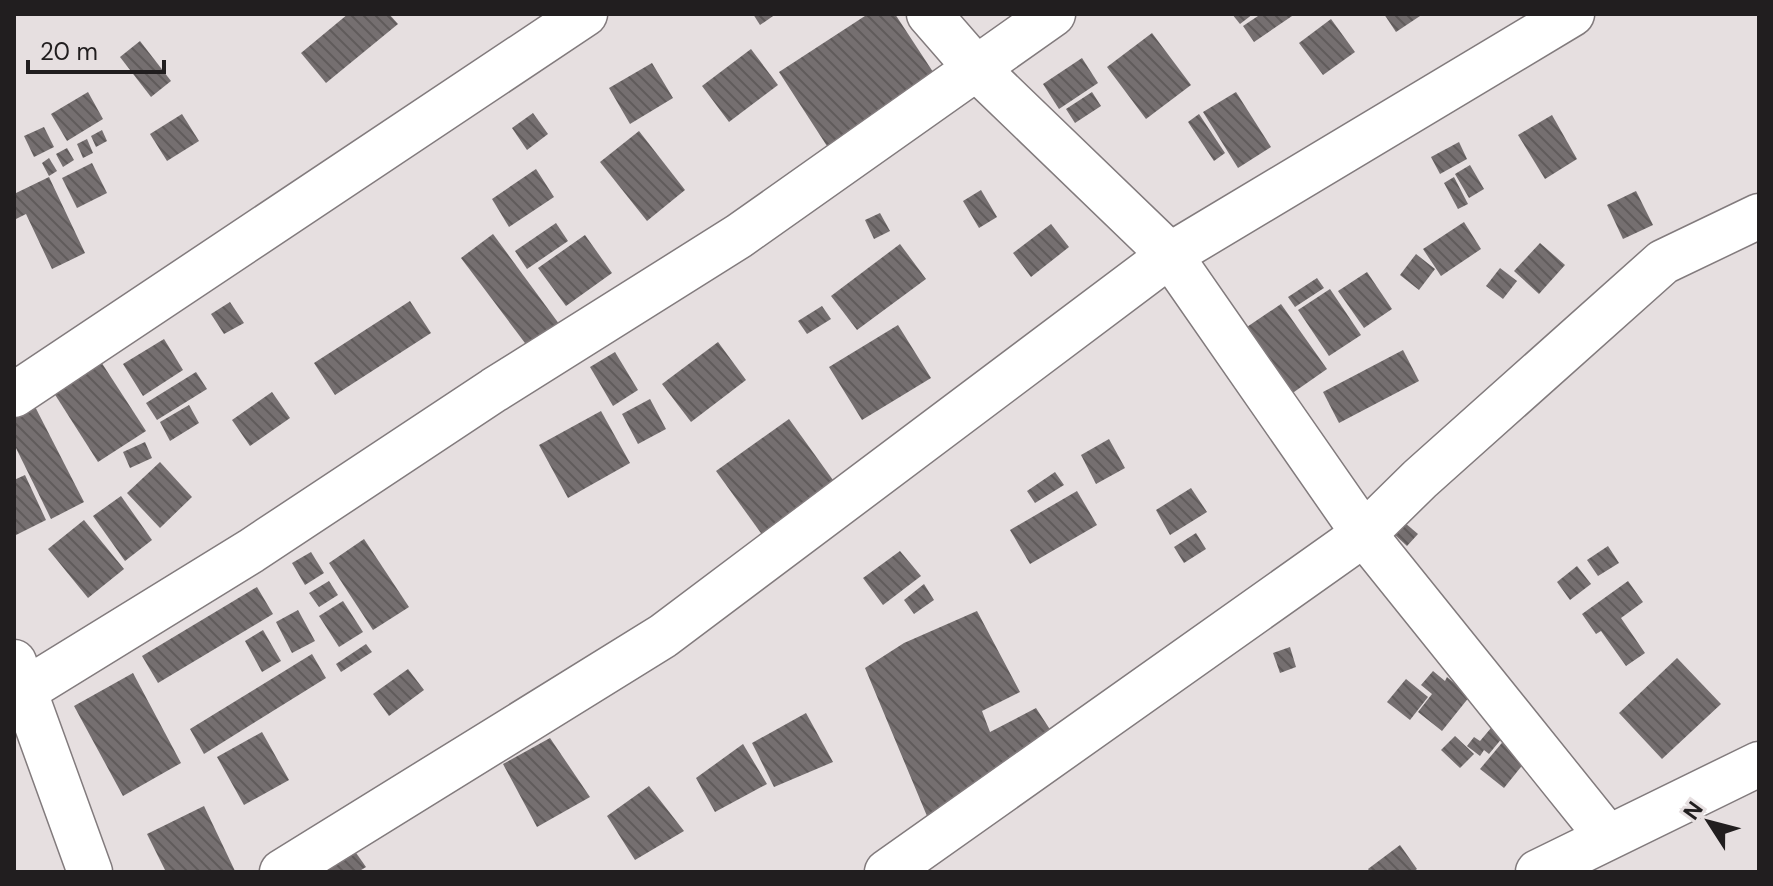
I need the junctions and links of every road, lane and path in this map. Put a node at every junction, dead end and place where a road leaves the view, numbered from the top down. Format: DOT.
graph roads {
  1 [pos="585,14"];
  2 [pos="929,14"];
  3 [pos="1053,14"];
  4 [pos="1572,14"];
  5 [pos="976,68"];
  6 [pos="1759,216"];
  7 [pos="1170,255"];
  8 [pos="14,395"];
  9 [pos="1364,534"];
  10 [pos="17,684"];
  11 [pos="1759,764"];
  12 [pos="1607,836"];
  13 [pos="90,872"];
  14 [pos="282,872"];
  15 [pos="887,872"];
  16 [pos="1538,872"];
  1 -- 8 [label="street"];
  2 -- 5 [label="street"];
  3 -- 5 [label="street"];
  4 -- 7 [label="street"];
  5 -- 7 [label="street"];
  5 -- 10 [label="street"];
  6 -- 9 [label="street"];
  7 -- 9 [label="street"];
  7 -- 14 [label="street"];
  9 -- 12 [label="street"];
  9 -- 15 [label="street"];
  10 -- 13 [label="street"];
  11 -- 12 [label="street"];
  12 -- 16 [label="street"];
}
